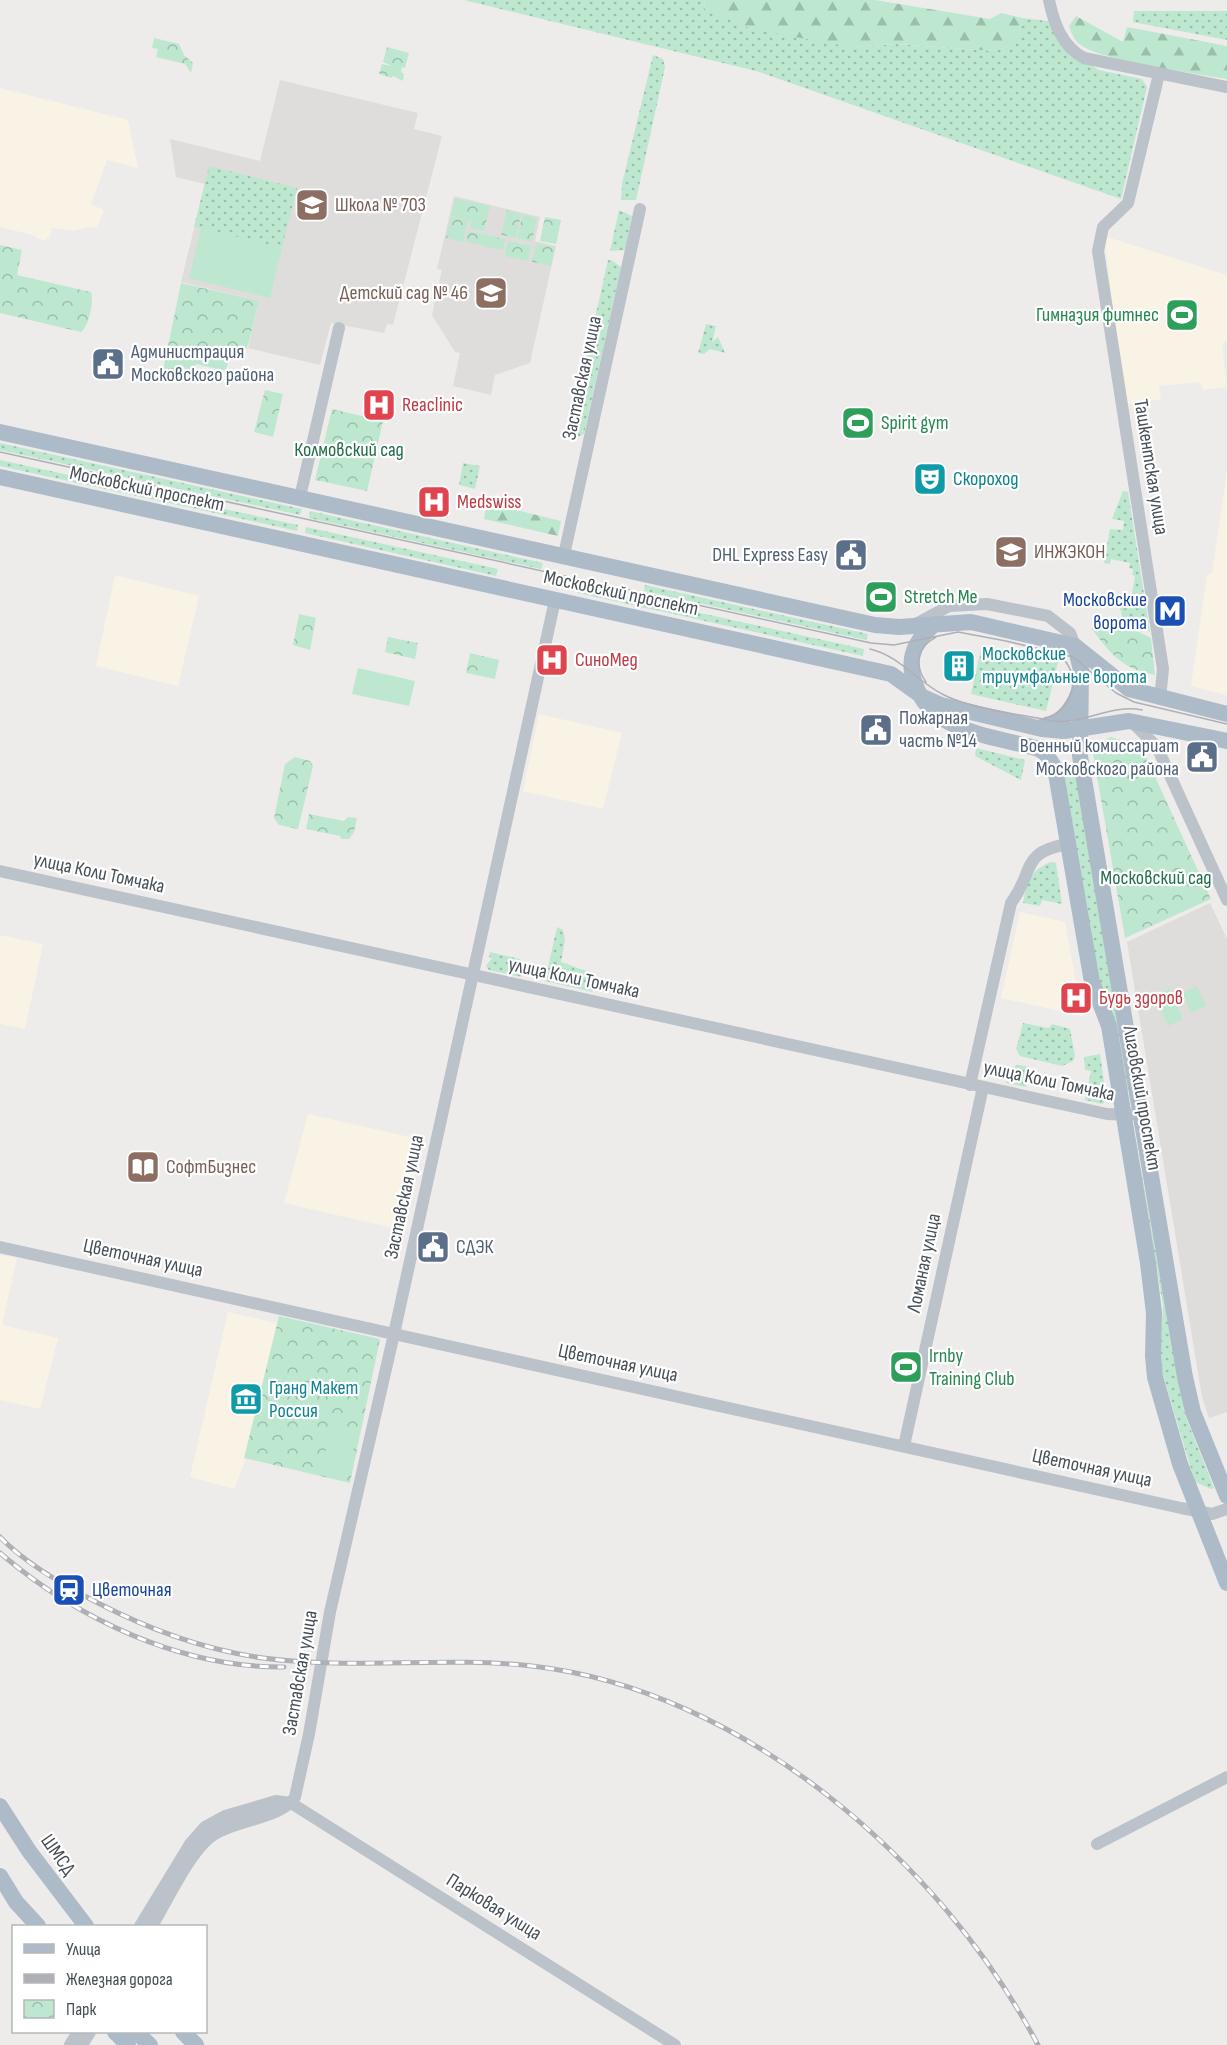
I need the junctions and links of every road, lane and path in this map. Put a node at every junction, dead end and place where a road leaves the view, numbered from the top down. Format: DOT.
graph roads {
  1 [pos="1049,0"];
  2 [pos="1159,74"];
  3 [pos="1227,87"];
  4 [pos="640,209"];
  5 [pos="339,328"];
  6 [pos="0,432"];
  7 [pos="0,477"];
  8 [pos="300,497"];
  9 [pos="564,555"];
  10 [pos="555,600"];
  11 [pos="935,624"];
  12 [pos="909,627"];
  13 [pos="1075,646"];
  14 [pos="1082,686"];
  15 [pos="923,697"];
  16 [pos="1160,699"];
  17 [pos="1227,714"];
  18 [pos="1129,721"];
  19 [pos="1031,726"];
  20 [pos="1080,728"];
  21 [pos="1167,728"];
  22 [pos="1227,741"];
  23 [pos="1157,747"];
  24 [pos="1068,844"];
  25 [pos="0,871"];
  26 [pos="1227,900"];
  27 [pos="473,976"];
  28 [pos="977,1086"];
  29 [pos="1132,1115"];
  30 [pos="0,1247"];
  31 [pos="394,1334"];
  32 [pos="904,1446"];
  33 [pos="1227,1496"];
  34 [pos="1227,1509"];
  35 [pos="1198,1511"];
  36 [pos="1227,1583"];
  37 [pos="1227,1777"];
  38 [pos="291,1803"];
  39 [pos="0,1806"];
  40 [pos="1097,1844"];
  41 [pos="0,1876"];
  42 [pos="16,1902"];
  43 [pos="29,1925"];
  44 [pos="37,1925"];
  45 [pos="85,1925"];
  46 [pos="141,1925"];
  47 [pos="153,1925"];
  48 [pos="117,2033"];
  49 [pos="138,2033"];
  50 [pos="185,2033"];
  51 [pos="128,2045"];
  52 [pos="150,2045"];
  53 [pos="196,2045"];
  54 [pos="675,2045"];
  1 -- 2 [label="street"];
  2 -- 3 [label="street"];
  2 -- 16 [label="street, Ташкентская улица"];
  4 -- 9 [label="street, Заставская улица"];
  5 -- 8 [label="street"];
  6 -- 8 [label="main road, Московский проспект"];
  7 -- 10 [label="main road, Московский проспект"];
  8 -- 9 [label="main road, Московский проспект"];
  9 -- 12 [label="main road, Московский проспект"];
  10 -- 15 [label="main road, Московский проспект"];
  10 -- 27 [label="street, Заставская улица"];
  11 -- 12 [label="main road, Московский проспект"];
  11 -- 13 [label="main road, Московский проспект"];
  11 -- 15 [label="main road"];
  12 -- 13 [label="street"];
  13 -- 14 [label="main road, Лиговский проспект"];
  13 -- 16 [label="main road, Московский проспект"];
  14 -- 19 [label="main road"];
  14 -- 20 [label="main road, Лиговский проспект"];
  15 -- 19 [label="main road, Московский проспект"];
  15 -- 24 [label="main road, Лиговский проспект"];
  16 -- 17 [label="main road, Московский проспект"];
  18 -- 20 [label="main road, Московский проспект"];
  18 -- 21 [label="main road, Московский проспект"];
  18 -- 23 [label="street"];
  19 -- 20 [label="main road, Московский проспект"];
  20 -- 29 [label="main road, Лиговский проспект"];
  21 -- 22 [label="main road, Московский проспект"];
  21 -- 23 [label="street"];
  23 -- 26 [label="street"];
  24 -- 28 [label="street, Ломаная улица"];
  24 -- 29 [label="main road, Лиговский проспект"];
  25 -- 27 [label="street, улица Коли Томчака"];
  27 -- 28 [label="street, улица Коли Томчака"];
  27 -- 31 [label="street, Заставская улица"];
  28 -- 29 [label="street, улица Коли Томчака"];
  28 -- 32 [label="street, Ломаная улица"];
  29 -- 33 [label="main road, Лиговский проспект"];
  29 -- 35 [label="main road, Лиговский проспект"];
  30 -- 31 [label="street, Цветочная улица"];
  31 -- 32 [label="street, Цветочная улица"];
  31 -- 38 [label="street, Заставская улица"];
  32 -- 35 [label="street, Цветочная улица"];
  34 -- 35 [label="street, Цветочная улица"];
  35 -- 36 [label="main road, Лиговский проспект"];
  37 -- 40 [label="street"];
  38 -- 46 [label="street"];
  38 -- 47 [label="street"];
  38 -- 54 [label="street, Парковая улица"];
  39 -- 45 [label="main road, ШМСД"];
  41 -- 42 [label="main road"];
  42 -- 43 [label="main road"];
  42 -- 44 [label="main road"];
  48 -- 51 [label="main road"];
  49 -- 52 [label="main road"];
  50 -- 53 [label="main road"];
}
